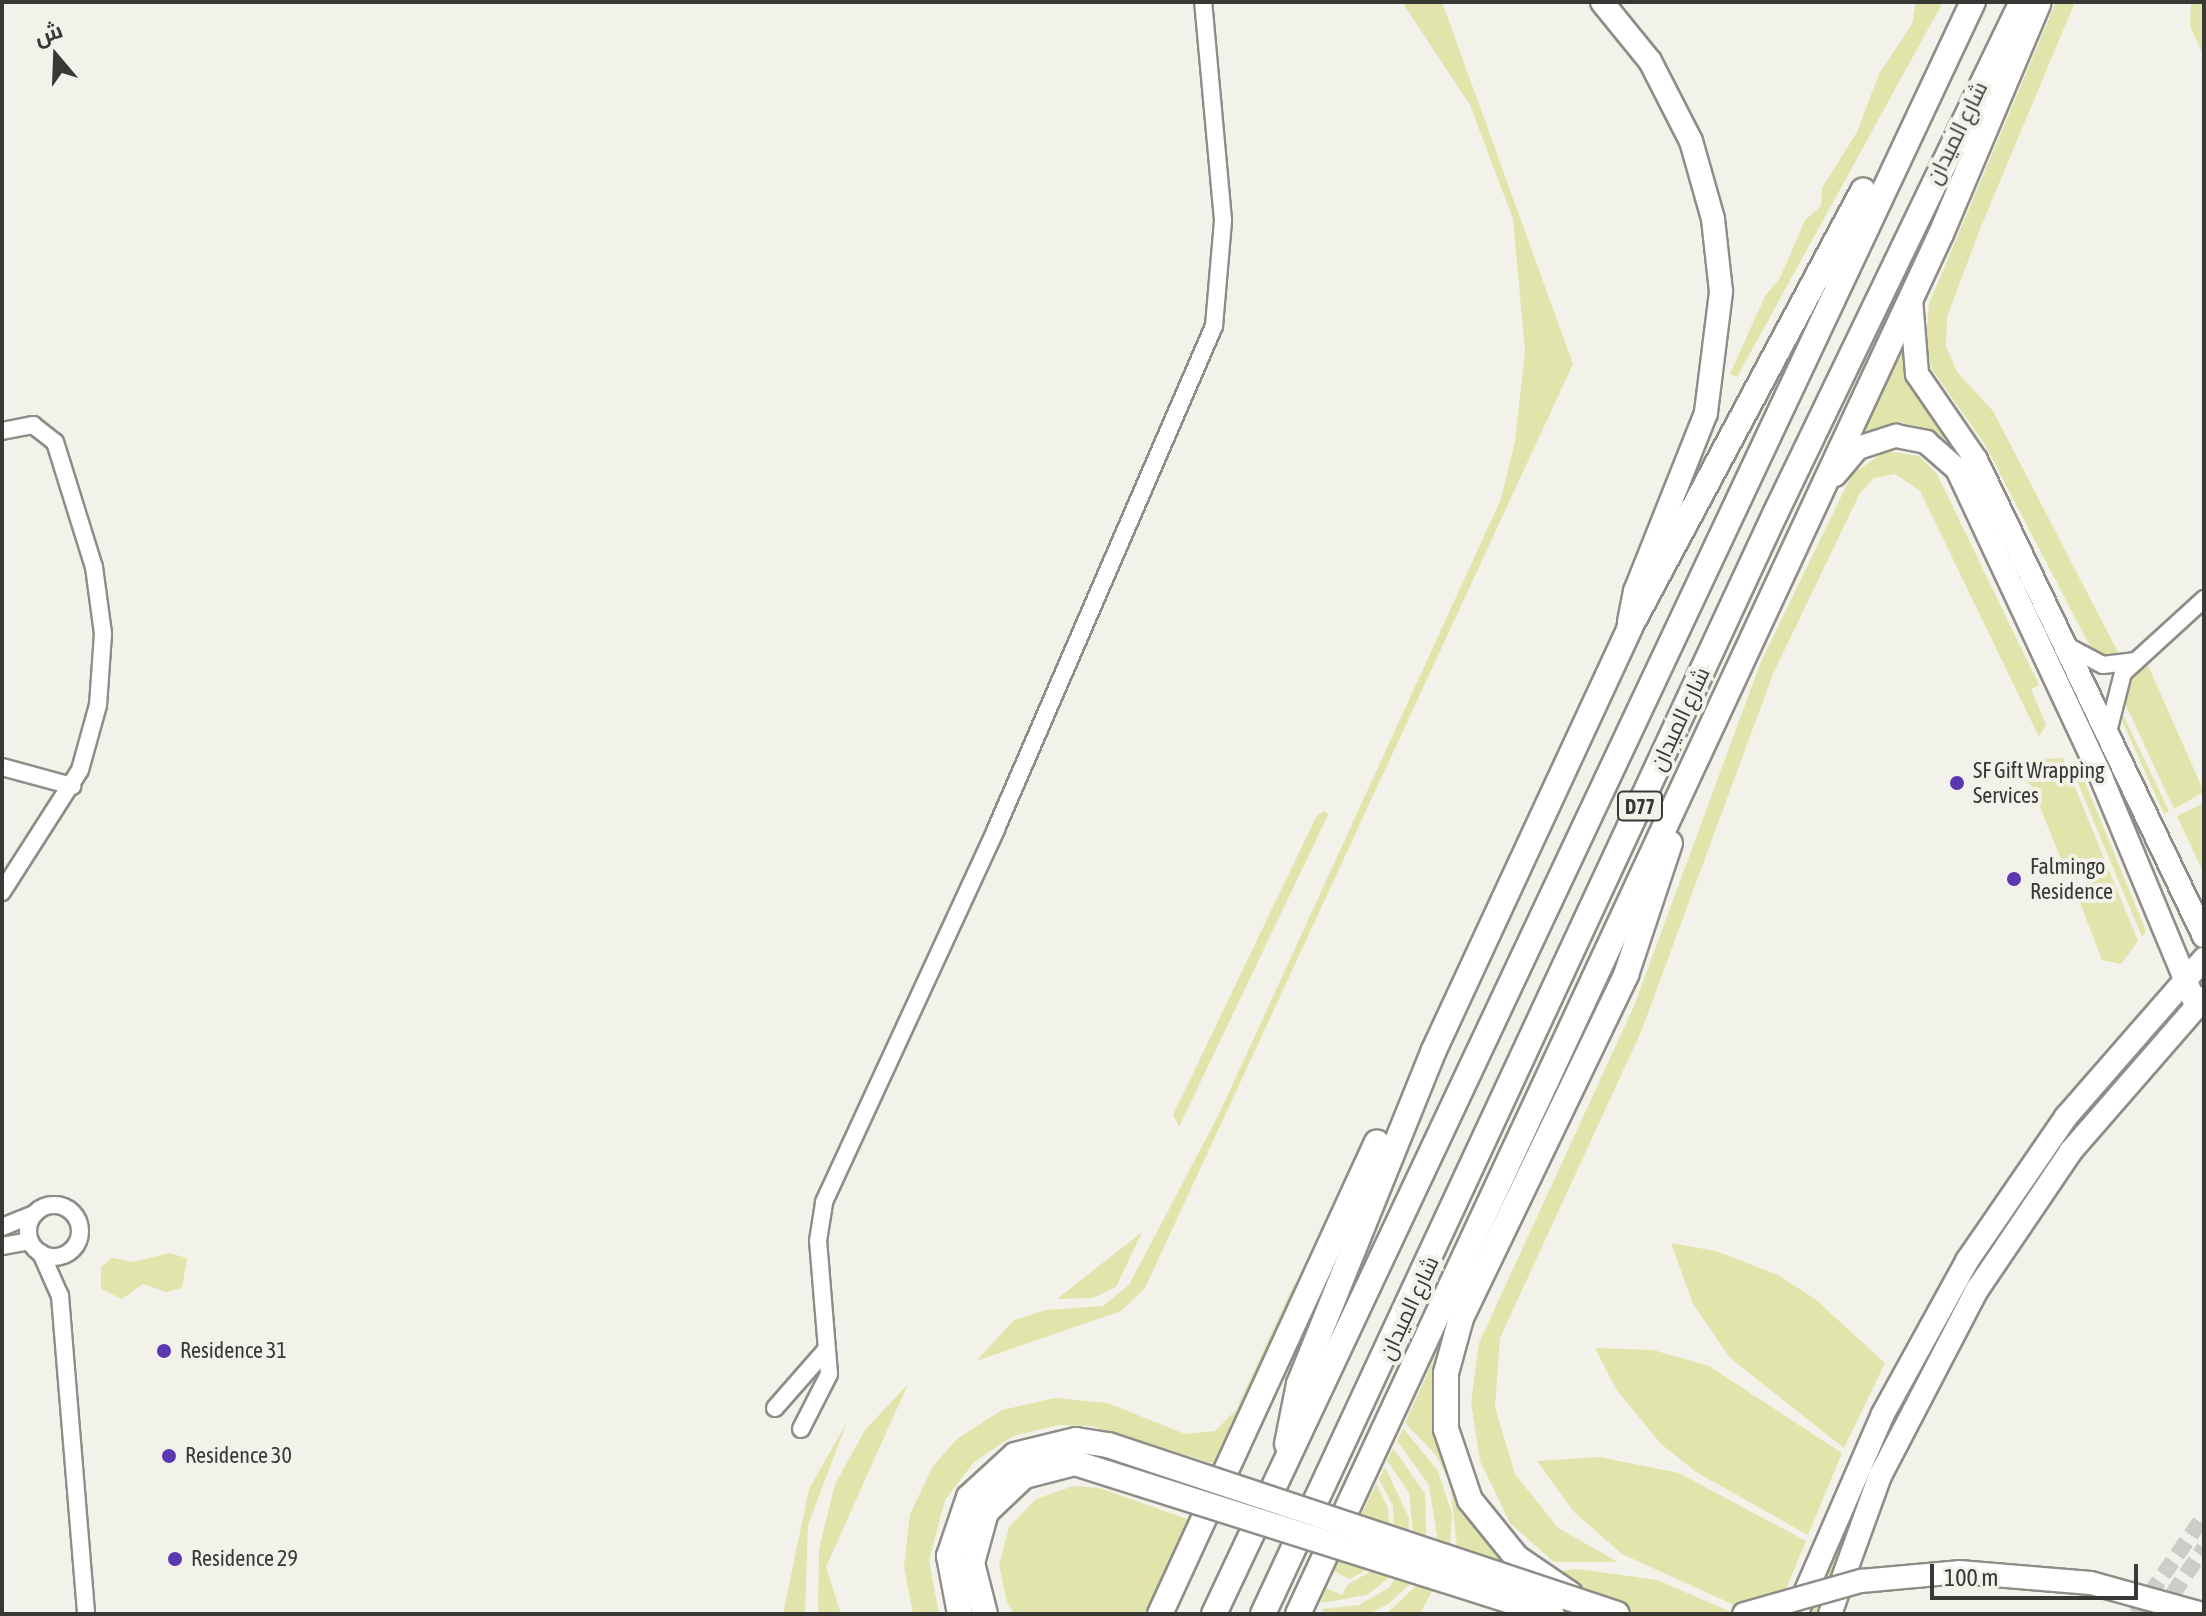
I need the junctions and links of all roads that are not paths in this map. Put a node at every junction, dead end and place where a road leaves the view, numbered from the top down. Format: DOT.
graph roads {
  1 [pos="1602,2"];
  2 [pos="1973,2"];
  3 [pos="2022,2"];
  4 [pos="2039,2"];
  5 [pos="1207,7"];
  6 [pos="1941,67"];
  7 [pos="1911,294"];
  8 [pos="2,431"];
  9 [pos="1799,534"];
  10 [pos="2203,600"];
  11 [pos="1629,629"];
  12 [pos="2069,647"];
  13 [pos="2136,660"];
  14 [pos="2109,728"];
  15 [pos="1695,757"];
  16 [pos="2,767"];
  17 [pos="72,786"];
  18 [pos="2,892"];
  19 [pos="2204,936"];
  20 [pos="2204,959"];
  21 [pos="2185,978"];
  22 [pos="2200,1002"];
  23 [pos="1434,1050"];
  24 [pos="34,1214"];
  25 [pos="2,1227"];
  26 [pos="2,1246"];
  27 [pos="36,1247"];
  28 [pos="74,1248"];
  29 [pos="60,1296"];
  30 [pos="826,1350"];
  31 [pos="775,1408"];
  32 [pos="801,1429"];
  33 [pos="1286,1466"];
  34 [pos="1585,1604"];
  35 [pos="86,1614"];
  36 [pos="960,1614"];
  37 [pos="985,1614"];
  38 [pos="1160,1614"];
  39 [pos="1214,1614"];
  40 [pos="1263,1614"];
  41 [pos="1298,1614"];
  42 [pos="1552,1614"];
  43 [pos="1617,1614"];
  44 [pos="1744,1614"];
  45 [pos="1796,1614"];
  46 [pos="1830,1614"];
  47 [pos="2203,1614"];
  1 -- 11 [label="street"];
  2 -- 6 [label="main road, شارع الميدان / D77"];
  3 -- 40 [label="main road, شارع الميدان / D77"];
  4 -- 7 [label="main road"];
  5 -- 30 [label="street"];
  6 -- 11 [label="main road"];
  6 -- 33 [label="main road, شارع الميدان / D77"];
  7 -- 9 [label="main road"];
  7 -- 12 [label="street"];
  8 -- 17 [label="street"];
  9 -- 15 [label="main road"];
  9 -- 21 [label="street"];
  10 -- 13 [label="street"];
  11 -- 23 [label="main road"];
  12 -- 13 [label="street"];
  12 -- 14 [label="street"];
  13 -- 14 [label="street"];
  14 -- 19 [label="street"];
  15 -- 34 [label="main road, bridge"];
  15 -- 41 [label="main road"];
  16 -- 17 [label="street"];
  17 -- 18 [label="street"];
  20 -- 21 [label="street"];
  21 -- 22 [label="street"];
  21 -- 45 [label="street"];
  22 -- 46 [label="street"];
  23 -- 33 [label="main road"];
  23 -- 38 [label="main road"];
  24 -- 25 [label="street"];
  24 -- 27 [label="street"];
  24 -- 28 [label="street"];
  26 -- 27 [label="street"];
  27 -- 28 [label="street"];
  27 -- 29 [label="street"];
  28 -- 29 [label="street"];
  29 -- 35 [label="street"];
  30 -- 31 [label="street"];
  30 -- 32 [label="street"];
  33 -- 39 [label="main road, شارع الميدان / D77"];
  34 -- 36 [label="main road, bridge"];
  34 -- 43 [label="main road, bridge"];
  37 -- 42 [label="main road, bridge"];
  44 -- 47 [label="street, bridge"];
}
